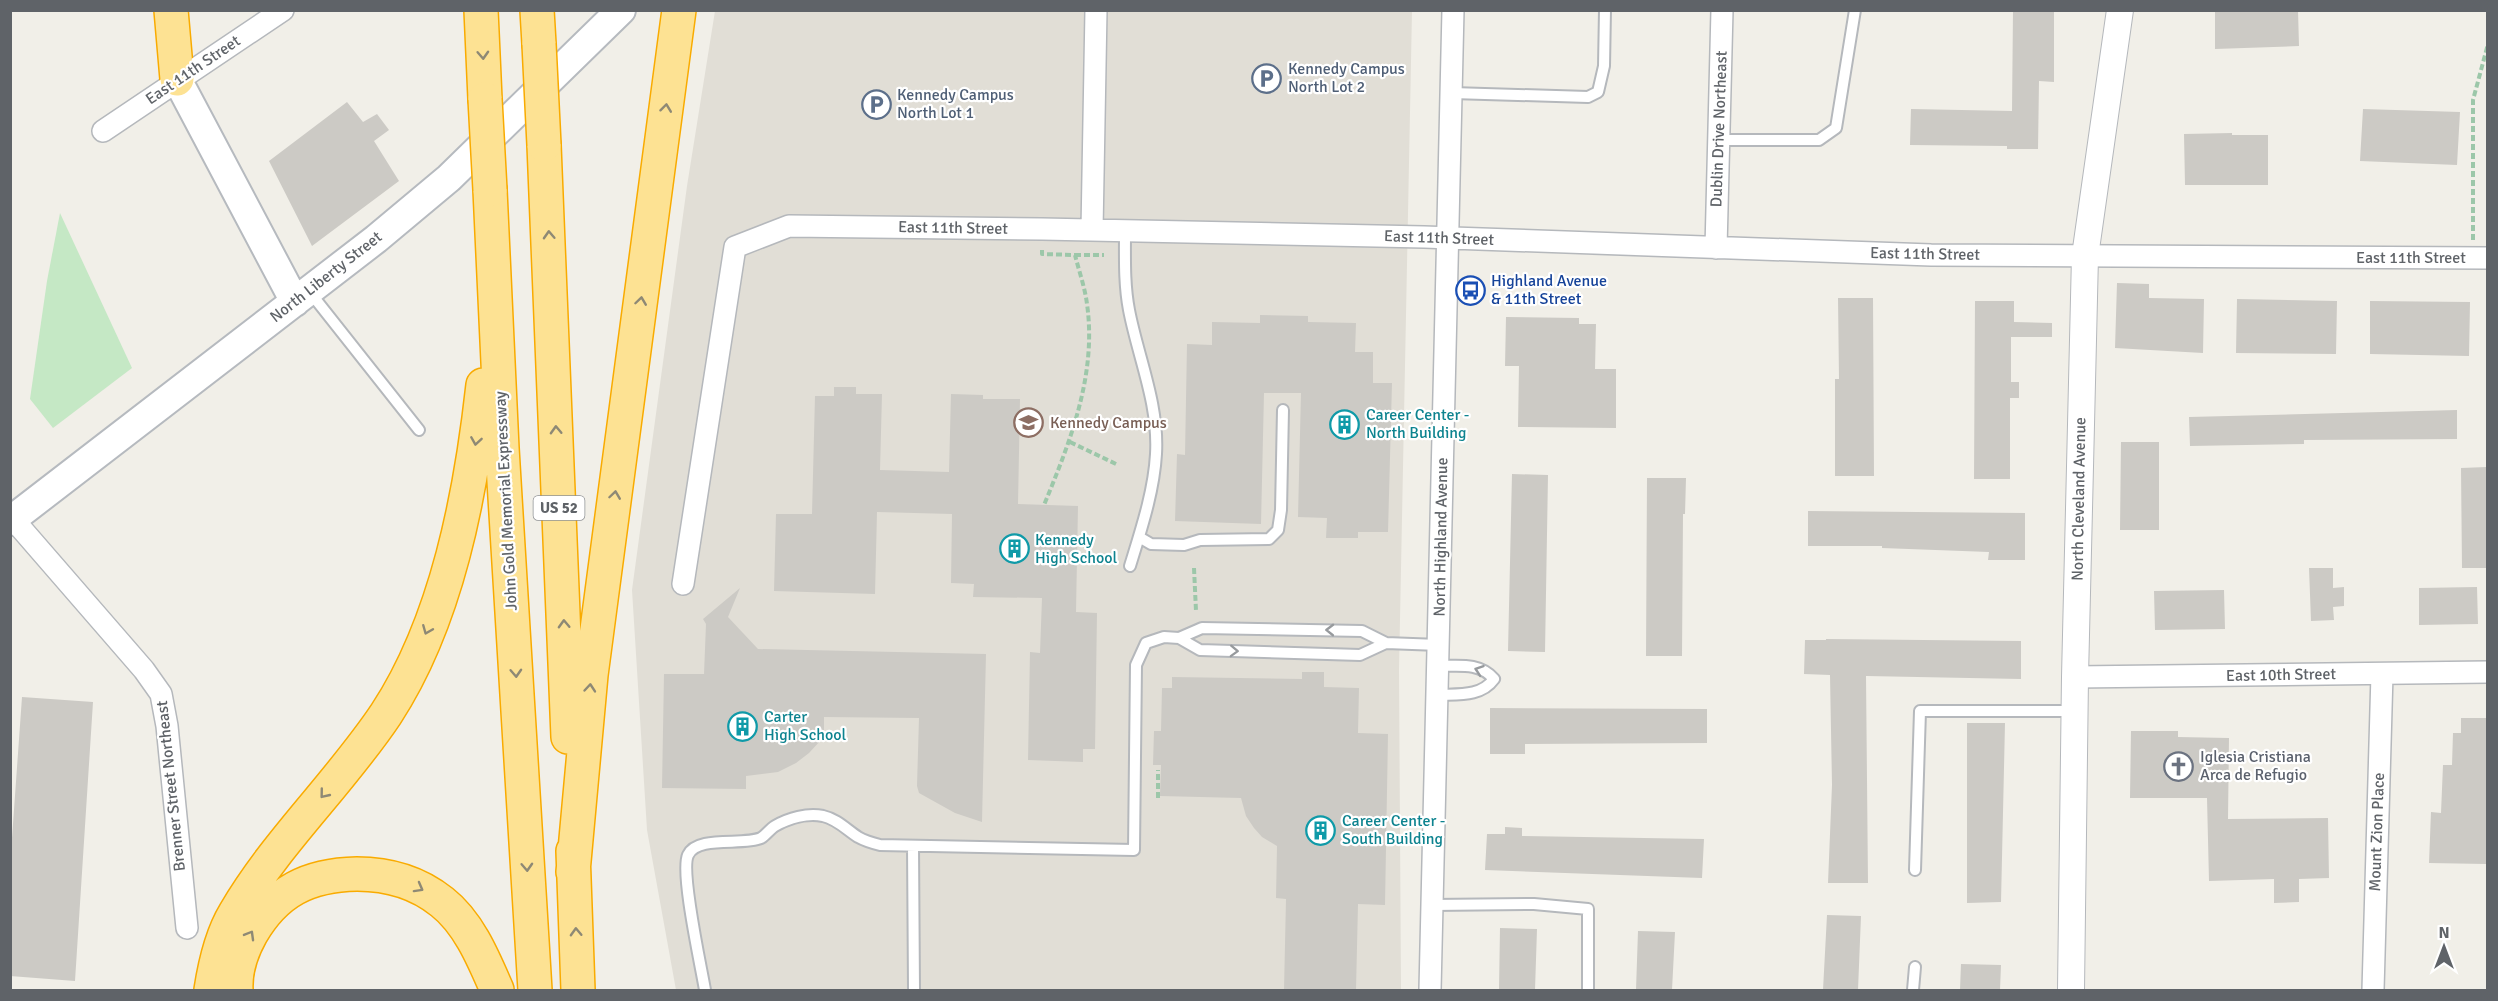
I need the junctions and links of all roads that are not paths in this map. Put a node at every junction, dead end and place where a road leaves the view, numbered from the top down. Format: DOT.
graph roads {
  1 [pos="171,10"];
  2 [pos="181,10"];
  3 [pos="283,10"];
  4 [pos="481,10"];
  5 [pos="537,10"];
  6 [pos="621,10"];
  7 [pos="679,10"];
  8 [pos="1096,10"];
  9 [pos="1453,10"];
  10 [pos="1605,10"];
  11 [pos="1722,10"];
  12 [pos="1855,10"];
  13 [pos="2120,10"];
  14 [pos="177,80"];
  15 [pos="1452,93"];
  16 [pos="103,131"];
  17 [pos="1719,140"];
  18 [pos="1092,230"];
  19 [pos="1125,231"];
  20 [pos="1449,238"];
  21 [pos="1716,248"];
  22 [pos="2085,256"];
  23 [pos="2480,258"];
  24 [pos="494,279"];
  25 [pos="302,296"];
  26 [pos="1283,410"];
  27 [pos="420,430"];
  28 [pos="12,520"];
  29 [pos="1139,537"];
  30 [pos="1130,566"];
  31 [pos="683,584"];
  32 [pos="1179,638"];
  33 [pos="1386,643"];
  34 [pos="1439,645"];
  35 [pos="1438,666"];
  36 [pos="2487,672"];
  37 [pos="2382,674"];
  38 [pos="2075,677"];
  39 [pos="1438,695"];
  40 [pos="2075,711"];
  41 [pos="913,846"];
  42 [pos="1915,870"];
  43 [pos="573,872"];
  44 [pos="1432,905"];
  45 [pos="187,928"];
  46 [pos="1915,967"];
  47 [pos="211,990"];
  48 [pos="236,990"];
  49 [pos="497,990"];
  50 [pos="535,990"];
  51 [pos="578,990"];
  52 [pos="705,990"];
  53 [pos="914,990"];
  54 [pos="1430,990"];
  55 [pos="1588,990"];
  56 [pos="1913,990"];
  57 [pos="2071,990"];
  58 [pos="2373,990"];
  1 -- 14 [label="highway"];
  2 -- 14 [label="highway"];
  3 -- 14 [label="street, East 11th Street"];
  4 -- 24 [label="highway, John Gold Memorial Expressway, one-way, bridge"];
  43 -- 5 [label="highway, US 52, one-way, bridge"];
  6 -- 25 [label="main road, North Liberty Street"];
  43 -- 7 [label="highway, one-way"];
  8 -- 18 [label="street"];
  9 -- 15 [label="street, North Highland Avenue"];
  10 -- 15 [label="lane"];
  11 -- 17 [label="street, Dublin Drive Northeast"];
  12 -- 17 [label="lane"];
  13 -- 22 [label="street, North Cleveland Avenue"];
  14 -- 16 [label="street, East 11th Street"];
  14 -- 25 [label="main road"];
  15 -- 20 [label="street, North Highland Avenue"];
  17 -- 21 [label="street, Dublin Drive Northeast"];
  18 -- 19 [label="street, East 11th Street"];
  18 -- 31 [label="street, East 11th Street"];
  19 -- 20 [label="street, East 11th Street"];
  19 -- 29 [label="lane"];
  20 -- 21 [label="street, East 11th Street"];
  20 -- 34 [label="street, North Highland Avenue"];
  21 -- 22 [label="street, East 11th Street"];
  22 -- 23 [label="street, East 11th Street"];
  22 -- 38 [label="street, North Cleveland Avenue"];
  24 -- 47 [label="highway, one-way"];
  24 -- 50 [label="highway, John Gold Memorial Expressway, one-way"];
  25 -- 27 [label="lane"];
  25 -- 28 [label="main road, North Liberty Street"];
  26 -- 29 [label="lane"];
  28 -- 45 [label="street, Brenner Street Northeast"];
  29 -- 30 [label="lane"];
  33 -- 32 [label="lane, one-way"];
  32 -- 33 [label="lane, one-way"];
  32 -- 41 [label="lane"];
  33 -- 34 [label="lane"];
  34 -- 35 [label="street, North Highland Avenue"];
  35 -- 39 [label="street, North Highland Avenue"];
  39 -- 35 [label="lane, one-way"];
  36 -- 37 [label="street, East 10th Street"];
  37 -- 38 [label="street, East 10th Street"];
  37 -- 58 [label="street, Mount Zion Place"];
  38 -- 40 [label="street, North Cleveland Avenue"];
  39 -- 44 [label="street, North Highland Avenue"];
  40 -- 42 [label="lane"];
  40 -- 57 [label="street, North Cleveland Avenue"];
  41 -- 52 [label="lane"];
  41 -- 53 [label="lane"];
  51 -- 43 [label="highway, US 52, one-way"];
  44 -- 54 [label="street, North Highland Avenue"];
  44 -- 55 [label="lane"];
  46 -- 56 [label="lane"];
  48 -- 49 [label="highway, one-way"];
}
